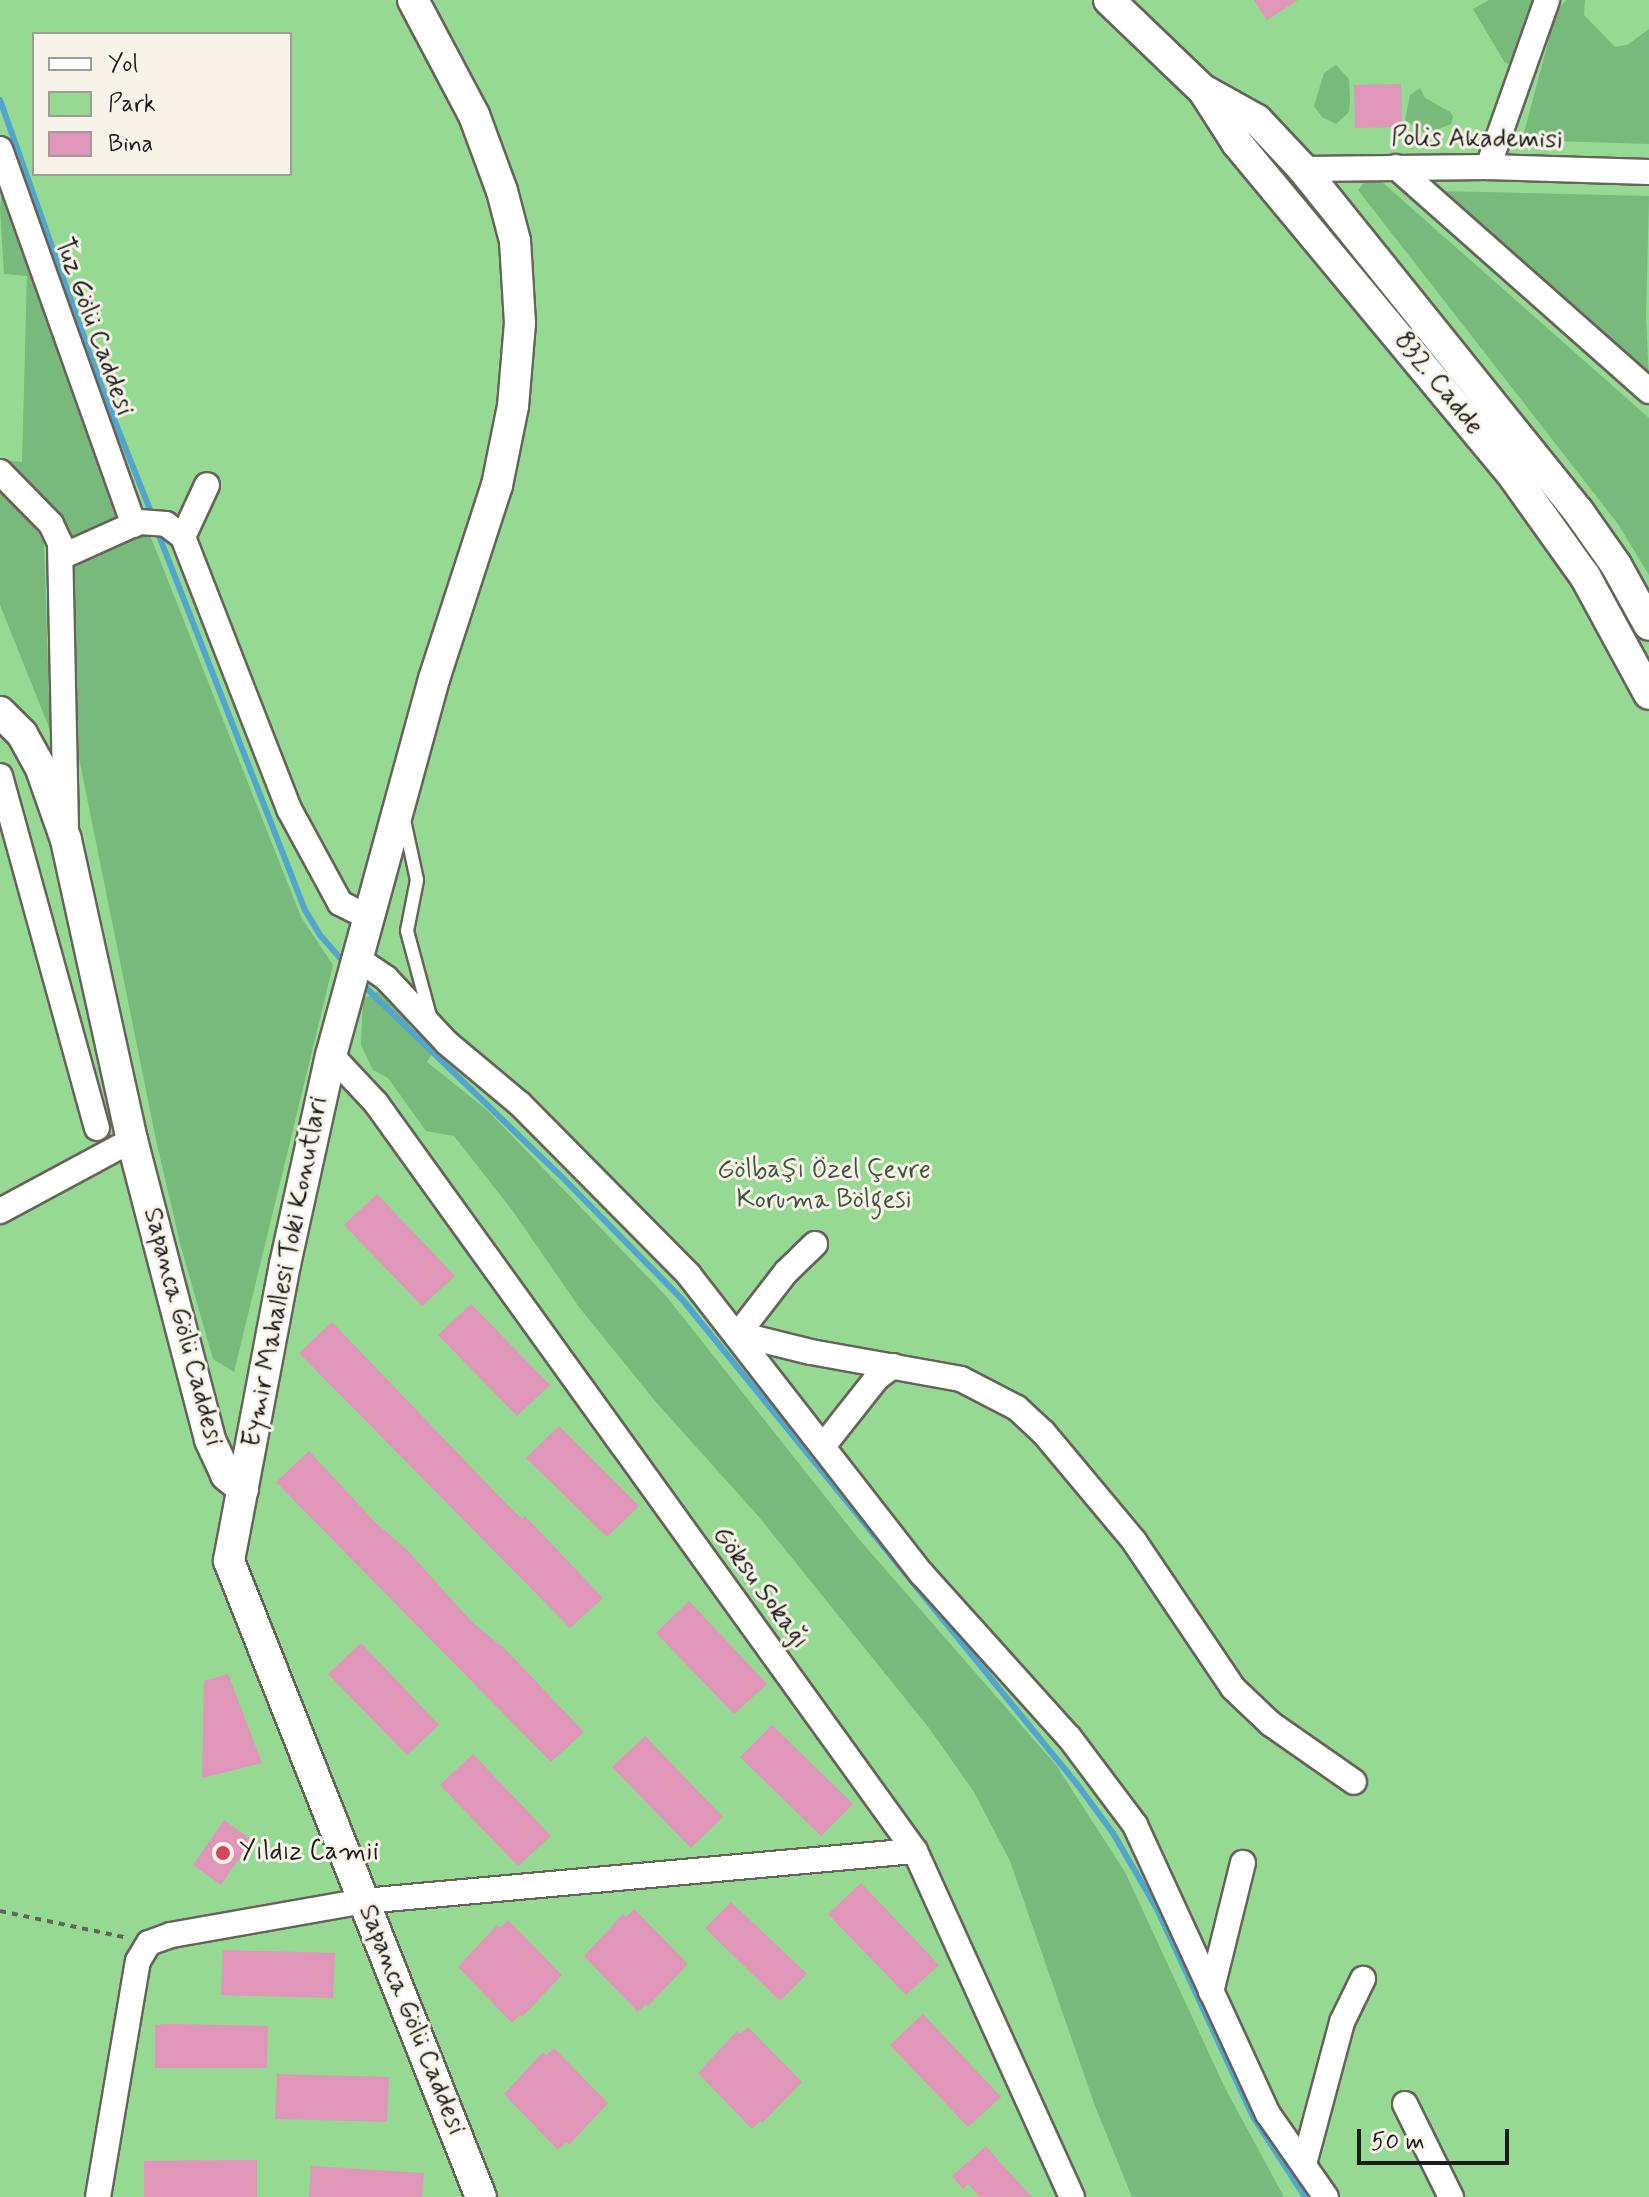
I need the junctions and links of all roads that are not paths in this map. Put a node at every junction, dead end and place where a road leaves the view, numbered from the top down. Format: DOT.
graph roads {
  1 [pos="413,0"];
  2 [pos="1109,0"];
  3 [pos="1547,0"];
  4 [pos="1203,90"];
  5 [pos="0,149"];
  6 [pos="1396,167"];
  7 [pos="1488,167"];
  8 [pos="1303,169"];
  9 [pos="1649,172"];
  10 [pos="1649,391"];
  11 [pos="0,472"];
  12 [pos="207,485"];
  13 [pos="158,527"];
  14 [pos="61,557"];
  15 [pos="1649,625"];
  16 [pos="1649,694"];
  17 [pos="0,712"];
  18 [pos="0,776"];
  19 [pos="399,800"];
  20 [pos="66,840"];
  21 [pos="366,916"];
  22 [pos="92,949"];
  23 [pos="355,957"];
  24 [pos="51,959"];
  25 [pos="434,1030"];
  26 [pos="331,1055"];
  27 [pos="97,1128"];
  28 [pos="132,1140"];
  29 [pos="0,1211"];
  30 [pos="815,1244"];
  31 [pos="738,1334"];
  32 [pos="893,1366"];
  33 [pos="824,1445"];
  34 [pos="243,1489"];
  35 [pos="1354,1782"];
  36 [pos="915,1851"];
  37 [pos="1243,1863"];
  38 [pos="364,1901"];
  39 [pos="1363,1979"];
  40 [pos="1211,1992"];
  41 [pos="1405,2104"];
  42 [pos="1304,2164"];
  43 [pos="98,2197"];
  44 [pos="481,2197"];
  45 [pos="1072,2197"];
  46 [pos="1326,2197"];
  47 [pos="1451,2197"];
  1 -- 19 [label="street, Eymir Mahallesi Toki Konutlari"];
  2 -- 4 [label="street, 832. Cadde"];
  3 -- 7 [label="street"];
  4 -- 8 [label="street, 832. Cadde"];
  4 -- 16 [label="street, 832. Cadde"];
  5 -- 13 [label="street, Tuz Gölü Caddesi"];
  6 -- 7 [label="street, Polis Akademisi"];
  6 -- 8 [label="street, Polis Akademisi"];
  6 -- 10 [label="street"];
  7 -- 9 [label="street, Polis Akademisi"];
  8 -- 15 [label="street, 832. Cadde"];
  11 -- 14 [label="street"];
  12 -- 13 [label="street"];
  13 -- 14 [label="street"];
  13 -- 21 [label="street, Tuz Gölü Caddesi"];
  14 -- 20 [label="street"];
  17 -- 20 [label="street, Sapanca Gölü Caddesi"];
  18 -- 24 [label="street"];
  19 -- 21 [label="street, Eymir Mahallesi Toki Konutlari"];
  19 -- 25 [label="lane"];
  20 -- 22 [label="street, Sapanca Gölü Caddesi"];
  21 -- 23 [label="street, Eymir Mahallesi Toki Konutlari"];
  22 -- 24 [label="street"];
  22 -- 28 [label="street, Sapanca Gölü Caddesi"];
  23 -- 25 [label="street"];
  23 -- 26 [label="street, Eymir Mahallesi Toki Konutlari"];
  24 -- 27 [label="street"];
  25 -- 31 [label="street"];
  26 -- 34 [label="street, Eymir Mahallesi Toki Konutlari"];
  26 -- 36 [label="street, Göksu Sokağı"];
  28 -- 29 [label="street"];
  28 -- 34 [label="street, Sapanca Gölü Caddesi"];
  30 -- 31 [label="street"];
  31 -- 32 [label="street"];
  31 -- 33 [label="street"];
  32 -- 33 [label="street"];
  32 -- 35 [label="street"];
  33 -- 40 [label="street"];
  34 -- 38 [label="street, Sapanca Gölü Caddesi"];
  36 -- 38 [label="street"];
  36 -- 45 [label="street, Göksu Sokağı"];
  37 -- 40 [label="street"];
  38 -- 43 [label="street"];
  38 -- 44 [label="street, Sapanca Gölü Caddesi"];
  39 -- 42 [label="street"];
  40 -- 42 [label="street"];
  41 -- 47 [label="street"];
  42 -- 46 [label="street"];
}
